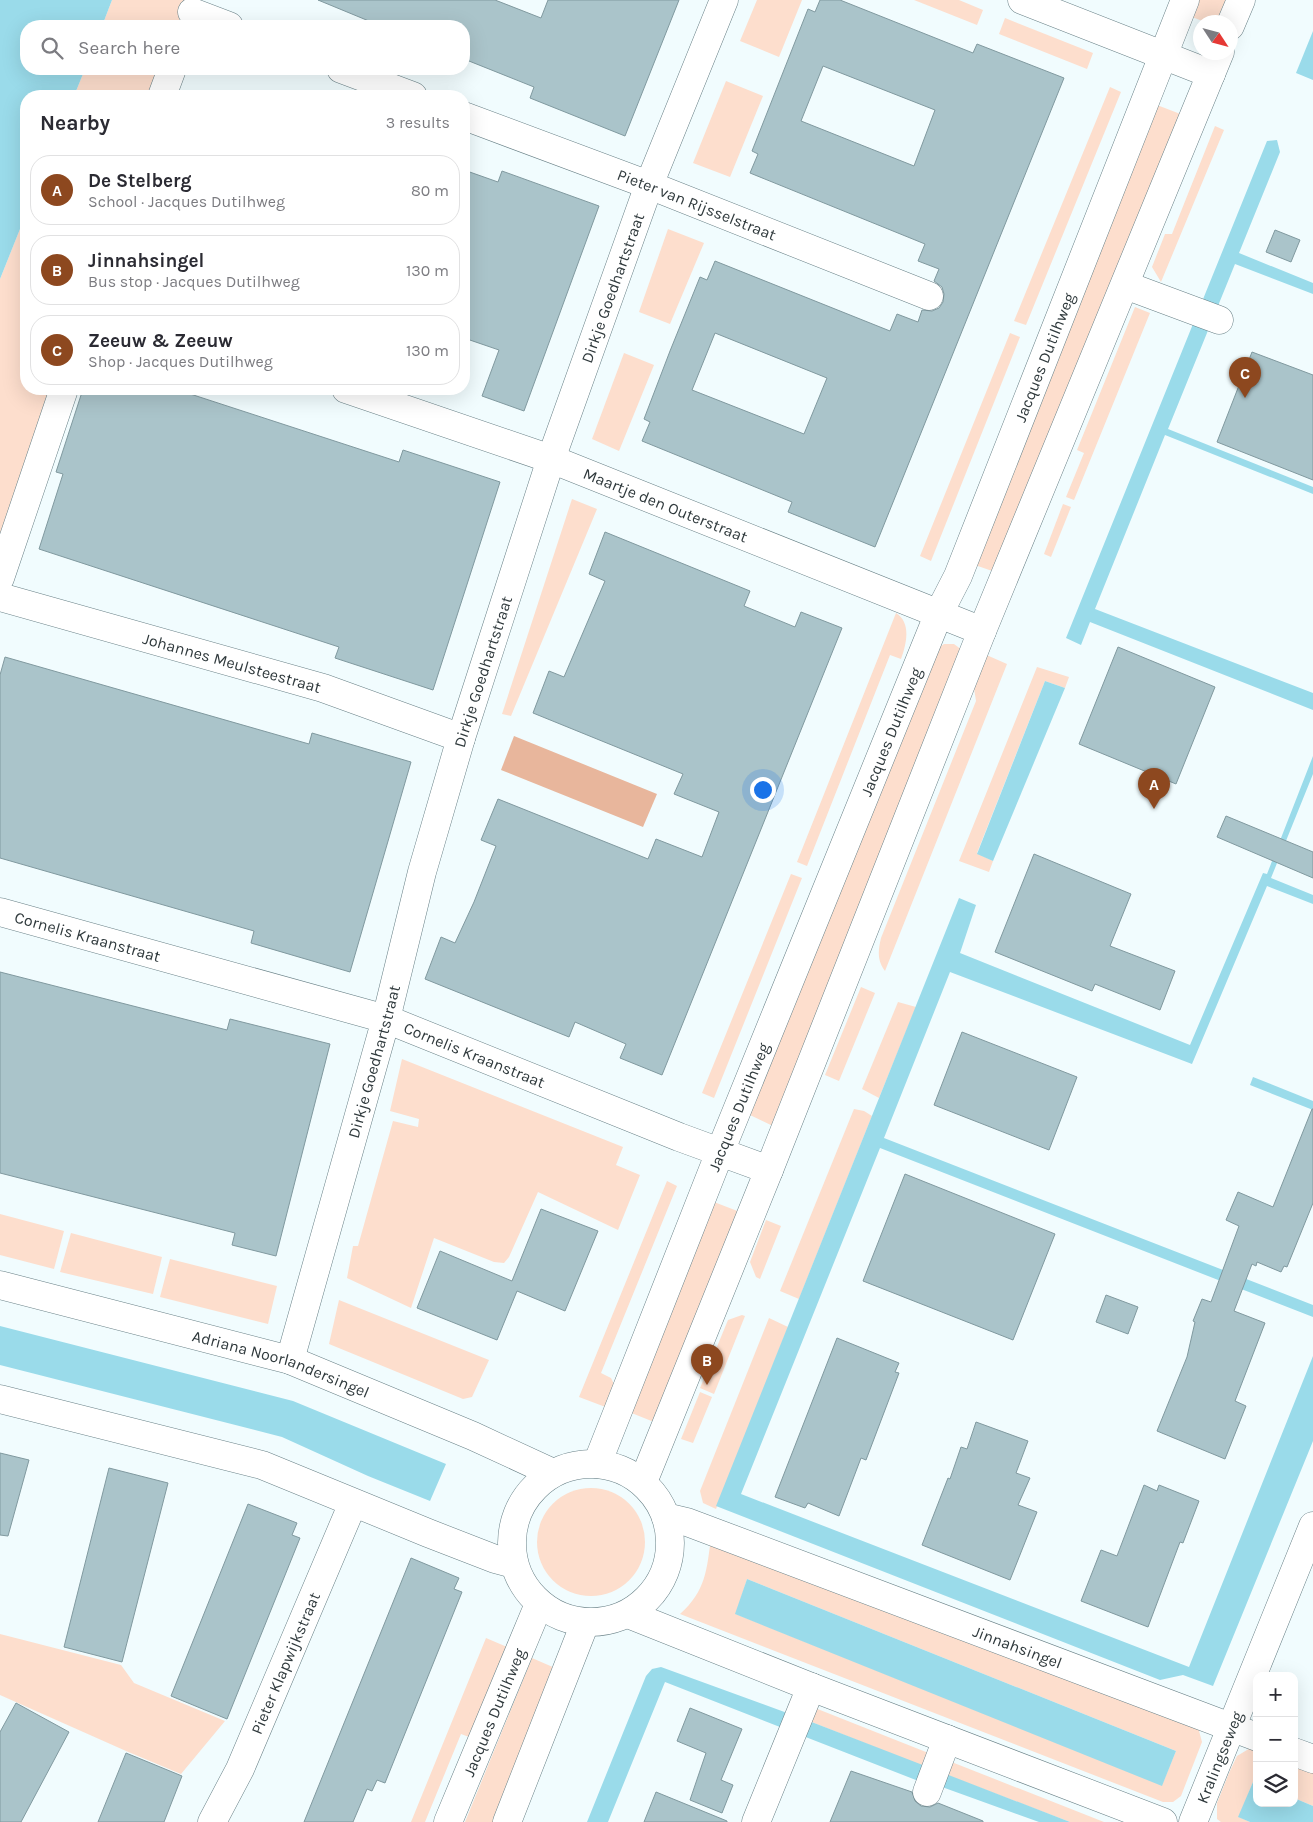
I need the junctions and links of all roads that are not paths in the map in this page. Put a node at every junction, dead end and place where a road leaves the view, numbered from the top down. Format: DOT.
graph roads {
  1 [pos="724,0"];
  2 [pos="1022,0"];
  3 [pos="1185,0"];
  4 [pos="1241,0"];
  5 [pos="193,13"];
  6 [pos="1235,15"];
  7 [pos="212,20"];
  8 [pos="1163,55"];
  9 [pos="1216,63"];
  10 [pos="170,75"];
  11 [pos="357,75"];
  12 [pos="164,90"];
  13 [pos="397,90"];
  14 [pos="470,118"];
  15 [pos="649,185"];
  16 [pos="1124,285"];
  17 [pos="929,296"];
  18 [pos="1219,320"];
  19 [pos="62,395"];
  20 [pos="364,395"];
  21 [pos="551,459"];
  22 [pos="0,578"];
  23 [pos="0,597"];
  24 [pos="939,614"];
  25 [pos="982,631"];
  26 [pos="461,738"];
  27 [pos="0,912"];
  28 [pos="386,1019"];
  29 [pos="720,1152"];
  30 [pos="770,1170"];
  31 [pos="0,1285"];
  32 [pos="290,1360"];
  33 [pos="0,1399"];
  34 [pos="597,1464"];
  35 [pos="553,1473"];
  36 [pos="643,1482"];
  37 [pos="353,1503"];
  38 [pos="666,1517"];
  39 [pos="1313,1526"];
  40 [pos="514,1564"];
  41 [pos="540,1604"];
  42 [pos="628,1614"];
  43 [pos="585,1623"];
  44 [pos="811,1687"];
  45 [pos="1231,1728"];
  46 [pos="1253,1736"];
  47 [pos="947,1739"];
  48 [pos="1298,1753"];
  49 [pos="1313,1759"];
  50 [pos="931,1782"];
  51 [pos="212,1822"];
  52 [pos="448,1822"];
  53 [pos="507,1822"];
  54 [pos="756,1822"];
  55 [pos="1163,1822"];
  56 [pos="1193,1822"];
  1 -- 15 [label="street, Dirkje Goedhartstraat"];
  2 -- 8 [label="street"];
  3 -- 8 [label="street, Jacques Dutilhweg"];
  4 -- 6 [label="street"];
  5 -- 7 [label="street"];
  8 -- 9 [label="street"];
  8 -- 24 [label="street, Jacques Dutilhweg"];
  9 -- 16 [label="street"];
  10 -- 12 [label="street"];
  11 -- 13 [label="street"];
  14 -- 15 [label="street, Pieter van Rijsselstraat"];
  15 -- 17 [label="street, Pieter van Rijsselstraat"];
  15 -- 21 [label="street, Dirkje Goedhartstraat"];
  16 -- 18 [label="street"];
  16 -- 25 [label="street"];
  19 -- 22 [label="street"];
  20 -- 21 [label="street, Maartje den Outerstraat"];
  21 -- 24 [label="street, Maartje den Outerstraat"];
  21 -- 26 [label="street, Dirkje Goedhartstraat"];
  23 -- 26 [label="street, Johannes Meulsteestraat"];
  24 -- 25 [label="street, Maartje den Outerstraat"];
  24 -- 29 [label="street, Jacques Dutilhweg"];
  25 -- 30 [label="street"];
  26 -- 28 [label="street, Dirkje Goedhartstraat"];
  27 -- 28 [label="street, Cornelis Kraanstraat"];
  28 -- 29 [label="street, Cornelis Kraanstraat"];
  28 -- 32 [label="street, Dirkje Goedhartstraat"];
  29 -- 30 [label="street, Cornelis Kraanstraat"];
  29 -- 34 [label="street, Jacques Dutilhweg"];
  30 -- 36 [label="street"];
  31 -- 32 [label="street, Adriana Noorlandersingel"];
  32 -- 35 [label="street, Adriana Noorlandersingel"];
  33 -- 37 [label="street"];
  34 -- 35 [label="street"];
  34 -- 36 [label="street"];
  35 -- 40 [label="street"];
  36 -- 38 [label="street"];
  37 -- 40 [label="street"];
  37 -- 51 [label="street, Pieter Klapwijkstraat"];
  38 -- 42 [label="street"];
  38 -- 45 [label="street, Jinnahsingel"];
  39 -- 45 [label="street, Kralingseweg"];
  40 -- 41 [label="street"];
  41 -- 43 [label="street"];
  41 -- 52 [label="street, Jacques Dutilhweg"];
  42 -- 43 [label="street"];
  42 -- 44 [label="street"];
  43 -- 53 [label="street"];
  44 -- 47 [label="street"];
  44 -- 54 [label="street"];
  45 -- 46 [label="street, Jinnahsingel"];
  45 -- 56 [label="street, Kralingseweg"];
  47 -- 50 [label="street"];
  47 -- 55 [label="street"];
  48 -- 49 [label="street"];
}
